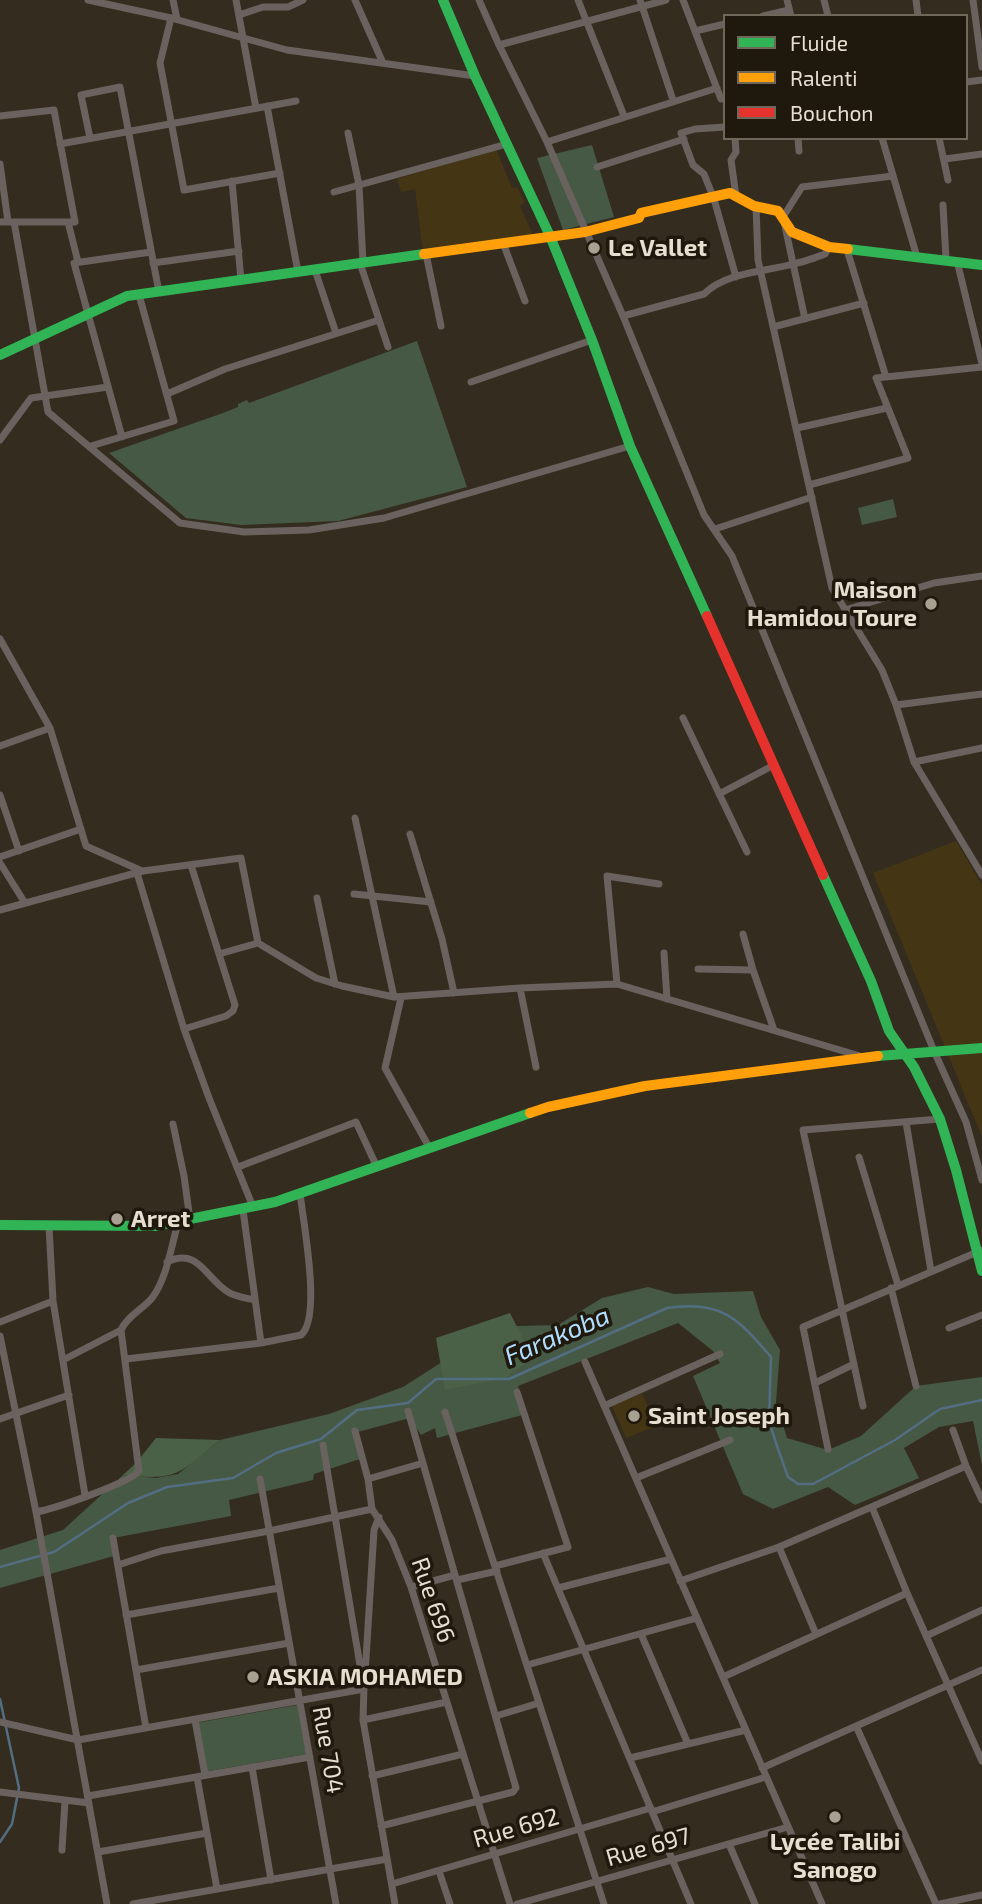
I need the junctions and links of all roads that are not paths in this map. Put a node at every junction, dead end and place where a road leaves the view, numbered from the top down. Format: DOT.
graph roads {
  1 [pos="88,0"];
  2 [pos="173,0"];
  3 [pos="236,0"];
  4 [pos="303,0"];
  5 [pos="355,0"];
  6 [pos="443,0"];
  7 [pos="479,0"];
  8 [pos="578,0"];
  9 [pos="666,0"];
  10 [pos="683,0"];
  11 [pos="788,0"];
  12 [pos="973,0"];
  13 [pos="286,3"];
  14 [pos="641,3"];
  15 [pos="790,13"];
  16 [pos="239,15"];
  17 [pos="174,18"];
  18 [pos="586,21"];
  19 [pos="723,24"];
  20 [pos="695,31"];
  21 [pos="243,37"];
  22 [pos="499,46"];
  23 [pos="383,63"];
  24 [pos="982,67"];
  25 [pos="475,76"];
  26 [pos="717,88"];
  27 [pos="723,99"];
  28 [pos="673,100"];
  29 [pos="296,101"];
  30 [pos="267,106"];
  31 [pos="256,108"];
  32 [pos="0,116"];
  33 [pos="624,116"];
  34 [pos="171,124"];
  35 [pos="723,127"];
  36 [pos="128,131"];
  37 [pos="348,133"];
  38 [pos="90,138"];
  39 [pos="684,139"];
  40 [pos="735,140"];
  41 [pos="798,140"];
  42 [pos="883,140"];
  43 [pos="940,140"];
  44 [pos="547,142"];
  45 [pos="60,144"];
  46 [pos="506,144"];
  47 [pos="799,151"];
  48 [pos="982,154"];
  49 [pos="945,159"];
  50 [pos="0,164"];
  51 [pos="597,167"];
  52 [pos="280,173"];
  53 [pos="893,176"];
  54 [pos="948,180"];
  55 [pos="232,181"];
  56 [pos="359,186"];
  57 [pos="334,192"];
  58 [pos="713,196"];
  59 [pos="736,196"];
  60 [pos="943,205"];
  61 [pos="756,206"];
  62 [pos="783,217"];
  63 [pos="7,222"];
  64 [pos="68,222"];
  65 [pos="585,232"];
  66 [pos="550,236"];
  67 [pos="503,243"];
  68 [pos="829,247"];
  69 [pos="848,250"];
  70 [pos="239,251"];
  71 [pos="151,252"];
  72 [pos="426,254"];
  73 [pos="918,257"];
  74 [pos="951,260"];
  75 [pos="78,262"];
  76 [pos="153,263"];
  77 [pos="362,263"];
  78 [pos="795,264"];
  79 [pos="982,265"];
  80 [pos="315,270"];
  81 [pos="298,272"];
  82 [pos="761,272"];
  83 [pos="736,277"];
  84 [pos="241,280"];
  85 [pos="159,292"];
  86 [pos="139,295"];
  87 [pos="525,301"];
  88 [pos="864,303"];
  89 [pos="88,314"];
  90 [pos="623,316"];
  91 [pos="805,319"];
  92 [pos="379,320"];
  93 [pos="441,326"];
  94 [pos="774,327"];
  95 [pos="336,333"];
  96 [pos="35,339"];
  97 [pos="592,340"];
  98 [pos="388,347"];
  99 [pos="0,355"];
  100 [pos="982,366"];
  101 [pos="886,377"];
  102 [pos="471,382"];
  103 [pos="108,387"];
  104 [pos="167,394"];
  105 [pos="45,396"];
  106 [pos="887,408"];
  107 [pos="797,428"];
  108 [pos="122,437"];
  109 [pos="0,440"];
  110 [pos="91,446"];
  111 [pos="629,446"];
  112 [pos="809,485"];
  113 [pos="812,497"];
  114 [pos="715,529"];
  115 [pos="982,576"];
  116 [pos="845,610"];
  117 [pos="0,639"];
  118 [pos="982,694"];
  119 [pos="897,705"];
  120 [pos="683,718"];
  121 [pos="50,729"];
  122 [pos="0,746"];
  123 [pos="982,748"];
  124 [pos="914,762"];
  125 [pos="774,765"];
  126 [pos="719,793"];
  127 [pos="0,795"];
  128 [pos="355,818"];
  129 [pos="81,829"];
  130 [pos="410,834"];
  131 [pos="19,851"];
  132 [pos="747,852"];
  133 [pos="0,857"];
  134 [pos="0,863"];
  135 [pos="191,865"];
  136 [pos="140,872"];
  137 [pos="982,875"];
  138 [pos="659,884"];
  139 [pos="354,894"];
  140 [pos="372,896"];
  141 [pos="317,898"];
  142 [pos="431,902"];
  143 [pos="25,903"];
  144 [pos="0,909"];
  145 [pos="743,934"];
  146 [pos="258,943"];
  147 [pos="664,953"];
  148 [pos="219,954"];
  149 [pos="698,969"];
  150 [pos="753,970"];
  151 [pos="335,984"];
  152 [pos="617,984"];
  153 [pos="520,988"];
  154 [pos="454,993"];
  155 [pos="398,998"];
  156 [pos="667,999"];
  157 [pos="184,1029"];
  158 [pos="774,1030"];
  159 [pos="982,1048"];
  160 [pos="934,1051"];
  161 [pos="903,1053"];
  162 [pos="864,1057"];
  163 [pos="536,1067"];
  164 [pos="940,1119"];
  165 [pos="906,1122"];
  166 [pos="173,1124"];
  167 [pos="429,1147"];
  168 [pos="859,1157"];
  169 [pos="376,1165"];
  170 [pos="237,1167"];
  171 [pos="982,1180"];
  172 [pos="300,1193"];
  173 [pos="248,1208"];
  174 [pos="190,1220"];
  175 [pos="178,1223"];
  176 [pos="0,1225"];
  177 [pos="49,1226"];
  178 [pos="980,1250"];
  179 [pos="167,1262"];
  180 [pos="931,1270"];
  181 [pos="982,1271"];
  182 [pos="895,1287"];
  183 [pos="256,1300"];
  184 [pos="53,1301"];
  185 [pos="843,1310"];
  186 [pos="982,1315"];
  187 [pos="0,1322"];
  188 [pos="949,1328"];
  189 [pos="121,1330"];
  190 [pos="0,1336"];
  191 [pos="261,1343"];
  192 [pos="720,1354"];
  193 [pos="126,1359"];
  194 [pos="63,1360"];
  195 [pos="585,1362"];
  196 [pos="854,1364"];
  197 [pos="815,1383"];
  198 [pos="916,1386"];
  199 [pos="517,1391"];
  200 [pos="69,1395"];
  201 [pos="604,1406"];
  202 [pos="863,1406"];
  203 [pos="408,1410"];
  204 [pos="445,1412"];
  205 [pos="16,1414"];
  206 [pos="0,1419"];
  207 [pos="953,1430"];
  208 [pos="355,1431"];
  209 [pos="730,1440"];
  210 [pos="323,1445"];
  211 [pos="828,1450"];
  212 [pos="423,1463"];
  213 [pos="966,1466"];
  214 [pos="636,1478"];
  215 [pos="260,1479"];
  216 [pos="368,1479"];
  217 [pos="85,1495"];
  218 [pos="982,1500"];
  219 [pos="872,1507"];
  220 [pos="372,1509"];
  221 [pos="36,1512"];
  222 [pos="336,1515"];
  223 [pos="379,1517"];
  224 [pos="269,1531"];
  225 [pos="113,1538"];
  226 [pos="779,1548"];
  227 [pos="544,1553"];
  228 [pos="671,1559"];
  229 [pos="118,1565"];
  230 [pos="496,1569"];
  231 [pos="456,1578"];
  232 [pos="680,1581"];
  233 [pos="411,1587"];
  234 [pos="279,1588"];
  235 [pos="558,1588"];
  236 [pos="907,1593"];
  237 [pos="982,1610"];
  238 [pos="126,1615"];
  239 [pos="697,1618"];
  240 [pos="641,1634"];
  241 [pos="816,1634"];
  242 [pos="926,1636"];
  243 [pos="289,1643"];
  244 [pos="584,1649"];
  245 [pos="527,1665"];
  246 [pos="136,1670"];
  247 [pos="982,1670"];
  248 [pos="723,1677"];
  249 [pos="947,1686"];
  250 [pos="364,1689"];
  251 [pos="300,1701"];
  252 [pos="447,1702"];
  253 [pos="539,1703"];
  254 [pos="496,1716"];
  255 [pos="195,1720"];
  256 [pos="363,1720"];
  257 [pos="0,1722"];
  258 [pos="856,1726"];
  259 [pos="146,1728"];
  260 [pos="746,1730"];
  261 [pos="78,1740"];
  262 [pos="688,1744"];
  263 [pos="463,1754"];
  264 [pos="310,1757"];
  265 [pos="630,1758"];
  266 [pos="982,1761"];
  267 [pos="252,1767"];
  268 [pos="762,1768"];
  269 [pos="201,1776"];
  270 [pos="372,1776"];
  271 [pos="766,1777"];
  272 [pos="0,1792"];
  273 [pos="88,1800"];
  274 [pos="65,1801"];
  275 [pos="478,1802"];
  276 [pos="652,1810"];
  277 [pos="381,1826"];
  278 [pos="788,1827"];
  279 [pos="580,1829"];
  280 [pos="207,1833"];
  281 [pos="729,1844"];
  282 [pos="62,1850"];
  283 [pos="98,1852"];
  284 [pos="495,1854"];
  285 [pos="387,1859"];
  286 [pos="672,1860"];
  287 [pos="330,1869"];
  288 [pos="439,1871"];
  289 [pos="271,1880"];
  290 [pos="597,1881"];
  291 [pos="392,1884"];
  292 [pos="217,1889"];
  293 [pos="982,1895"];
  294 [pos="178,1900"];
  295 [pos="107,1904"];
  296 [pos="133,1904"];
  297 [pos="336,1904"];
  298 [pos="395,1904"];
  299 [pos="450,1904"];
  300 [pos="510,1904"];
  301 [pos="517,1904"];
  302 [pos="604,1904"];
  303 [pos="691,1904"];
  304 [pos="755,1904"];
  305 [pos="822,1904"];
  306 [pos="938,1904"];
  1 -- 17 [label="street"];
  2 -- 17 [label="street"];
  3 -- 16 [label="street"];
  4 -- 13 [label="street"];
  5 -- 23 [label="street"];
  6 -- 25 [label="street"];
  7 -- 22 [label="street"];
  8 -- 18 [label="street"];
  9 -- 14 [label="street"];
  10 -- 20 [label="street"];
  11 -- 15 [label="street"];
  12 -- 24 [label="street"];
  13 -- 16 [label="street"];
  14 -- 18 [label="street"];
  14 -- 28 [label="street"];
  16 -- 21 [label="street"];
  17 -- 21 [label="street"];
  17 -- 34 [label="street"];
  18 -- 22 [label="street"];
  18 -- 33 [label="street"];
  19 -- 20 [label="street"];
  20 -- 26 [label="street"];
  21 -- 23 [label="street"];
  21 -- 31 [label="street"];
  22 -- 44 [label="street"];
  23 -- 25 [label="street"];
  25 -- 46 [label="street"];
  26 -- 27 [label="street"];
  26 -- 28 [label="street"];
  28 -- 33 [label="street"];
  29 -- 30 [label="street"];
  30 -- 31 [label="street"];
  30 -- 52 [label="street"];
  31 -- 34 [label="street"];
  32 -- 45 [label="street"];
  33 -- 44 [label="street"];
  34 -- 36 [label="street"];
  34 -- 55 [label="street"];
  35 -- 39 [label="street"];
  36 -- 38 [label="street"];
  36 -- 38 [label="street"];
  36 -- 71 [label="street"];
  37 -- 56 [label="street"];
  38 -- 45 [label="street"];
  39 -- 51 [label="street"];
  39 -- 58 [label="street"];
  40 -- 59 [label="street"];
  41 -- 47 [label="street"];
  42 -- 53 [label="street"];
  43 -- 49 [label="street"];
  44 -- 65 [label="street"];
  45 -- 64 [label="street"];
  46 -- 56 [label="street"];
  46 -- 66 [label="street"];
  48 -- 49 [label="street"];
  49 -- 54 [label="street"];
  50 -- 63 [label="street"];
  52 -- 55 [label="street"];
  52 -- 81 [label="street"];
  53 -- 62 [label="street"];
  53 -- 73 [label="street"];
  55 -- 70 [label="street"];
  56 -- 57 [label="street"];
  56 -- 77 [label="street"];
  58 -- 59 [label="street"];
  58 -- 65 [label="street"];
  58 -- 83 [label="street"];
  59 -- 61 [label="street"];
  60 -- 74 [label="street"];
  61 -- 62 [label="street"];
  61 -- 82 [label="street"];
  62 -- 68 [label="street"];
  62 -- 78 [label="street"];
  63 -- 64 [label="street"];
  63 -- 96 [label="street"];
  64 -- 75 [label="street"];
  65 -- 66 [label="street"];
  65 -- 90 [label="street"];
  66 -- 67 [label="street"];
  66 -- 97 [label="street"];
  67 -- 72 [label="street"];
  67 -- 87 [label="street"];
  68 -- 69 [label="street"];
  68 -- 78 [label="street"];
  69 -- 73 [label="street"];
  69 -- 88 [label="street"];
  70 -- 76 [label="street"];
  70 -- 84 [label="street"];
  71 -- 75 [label="street"];
  71 -- 76 [label="street"];
  72 -- 77 [label="street"];
  72 -- 93 [label="street"];
  73 -- 74 [label="street"];
  74 -- 79 [label="street"];
  74 -- 100 [label="street"];
  75 -- 89 [label="street"];
  76 -- 85 [label="street"];
  77 -- 80 [label="street"];
  77 -- 92 [label="street"];
  78 -- 82 [label="street"];
  78 -- 91 [label="street"];
  80 -- 81 [label="street"];
  80 -- 95 [label="street"];
  81 -- 84 [label="street"];
  82 -- 83 [label="street"];
  82 -- 94 [label="street"];
  83 -- 90 [label="street"];
  84 -- 85 [label="street"];
  85 -- 86 [label="street"];
  86 -- 89 [label="street"];
  86 -- 104 [label="street"];
  88 -- 91 [label="street"];
  88 -- 101 [label="street"];
  89 -- 96 [label="street"];
  89 -- 103 [label="street"];
  90 -- 114 [label="street"];
  91 -- 94 [label="street"];
  92 -- 95 [label="street"];
  92 -- 98 [label="street"];
  94 -- 107 [label="street"];
  95 -- 104 [label="street"];
  96 -- 99 [label="street"];
  96 -- 105 [label="street"];
  97 -- 102 [label="street"];
  97 -- 111 [label="street"];
  100 -- 101 [label="street"];
  101 -- 106 [label="street"];
  103 -- 105 [label="street"];
  103 -- 108 [label="street"];
  104 -- 108 [label="street"];
  105 -- 109 [label="street"];
  105 -- 110 [label="street"];
  106 -- 107 [label="street"];
  106 -- 112 [label="street"];
  107 -- 112 [label="street"];
  108 -- 110 [label="street"];
  110 -- 111 [label="street"];
  111 -- 125 [label="street"];
  112 -- 113 [label="street"];
  113 -- 114 [label="street"];
  113 -- 116 [label="street"];
  114 -- 160 [label="street"];
  115 -- 116 [label="street"];
  116 -- 119 [label="street"];
  117 -- 121 [label="street"];
  118 -- 119 [label="street"];
  119 -- 124 [label="street"];
  120 -- 126 [label="street"];
  121 -- 122 [label="street"];
  121 -- 129 [label="street"];
  123 -- 124 [label="street"];
  124 -- 137 [label="street"];
  125 -- 126 [label="street"];
  125 -- 161 [label="street"];
  126 -- 132 [label="street"];
  127 -- 131 [label="street"];
  128 -- 140 [label="street"];
  129 -- 131 [label="street"];
  129 -- 136 [label="street"];
  130 -- 142 [label="street"];
  131 -- 133 [label="street"];
  134 -- 143 [label="street"];
  135 -- 136 [label="street"];
  135 -- 146 [label="street"];
  135 -- 148 [label="street"];
  136 -- 143 [label="street"];
  136 -- 157 [label="street"];
  138 -- 152 [label="street"];
  139 -- 140 [label="street"];
  140 -- 142 [label="street"];
  140 -- 155 [label="street"];
  141 -- 151 [label="street"];
  142 -- 154 [label="street"];
  143 -- 144 [label="street"];
  145 -- 150 [label="street"];
  146 -- 148 [label="street"];
  146 -- 151 [label="street"];
  147 -- 156 [label="street"];
  148 -- 157 [label="street"];
  149 -- 150 [label="street"];
  150 -- 158 [label="street"];
  151 -- 155 [label="street"];
  152 -- 153 [label="street"];
  152 -- 156 [label="street"];
  153 -- 154 [label="street"];
  153 -- 163 [label="street"];
  154 -- 155 [label="street"];
  155 -- 167 [label="street"];
  156 -- 158 [label="street"];
  157 -- 170 [label="street"];
  158 -- 162 [label="street"];
  159 -- 160 [label="street"];
  160 -- 161 [label="street"];
  160 -- 171 [label="street"];
  161 -- 162 [label="street"];
  161 -- 164 [label="street"];
  162 -- 167 [label="street"];
  164 -- 165 [label="street"];
  164 -- 178 [label="street"];
  165 -- 180 [label="street"];
  165 -- 185 [label="street"];
  166 -- 174 [label="street"];
  167 -- 169 [label="street"];
  168 -- 182 [label="street"];
  169 -- 170 [label="street"];
  169 -- 172 [label="street"];
  170 -- 173 [label="street"];
  172 -- 173 [label="street"];
  172 -- 191 [label="street"];
  173 -- 174 [label="street"];
  173 -- 183 [label="street"];
  174 -- 175 [label="street"];
  175 -- 177 [label="street"];
  175 -- 179 [label="street"];
  176 -- 177 [label="street"];
  177 -- 184 [label="street"];
  178 -- 180 [label="street"];
  178 -- 181 [label="street"];
  179 -- 183 [label="street"];
  179 -- 189 [label="street"];
  180 -- 182 [label="street"];
  182 -- 185 [label="street"];
  182 -- 198 [label="street"];
  183 -- 191 [label="street"];
  184 -- 187 [label="street"];
  184 -- 194 [label="street"];
  185 -- 196 [label="street"];
  185 -- 197 [label="street"];
  186 -- 188 [label="street"];
  189 -- 193 [label="street"];
  189 -- 194 [label="street"];
  190 -- 205 [label="street"];
  191 -- 193 [label="street"];
  192 -- 201 [label="street"];
  193 -- 217 [label="street"];
  194 -- 200 [label="street"];
  195 -- 201 [label="street"];
  196 -- 197 [label="street"];
  196 -- 202 [label="street"];
  197 -- 211 [label="street"];
  199 -- 227 [label="street"];
  200 -- 205 [label="street"];
  200 -- 217 [label="street"];
  201 -- 214 [label="street"];
  203 -- 212 [label="street"];
  204 -- 230 [label="street"];
  205 -- 206 [label="street"];
  205 -- 221 [label="street"];
  207 -- 213 [label="street"];
  208 -- 216 [label="street"];
  209 -- 214 [label="street"];
  210 -- 222 [label="street"];
  212 -- 216 [label="street"];
  212 -- 231 [label="street"];
  213 -- 218 [label="street"];
  213 -- 219 [label="street"];
  214 -- 228 [label="street"];
  215 -- 224 [label="street, Rue 704"];
  216 -- 220 [label="street"];
  217 -- 221 [label="street"];
  219 -- 226 [label="street"];
  219 -- 236 [label="street"];
  220 -- 222 [label="street"];
  220 -- 223 [label="street, Rue 696"];
  221 -- 261 [label="street"];
  222 -- 224 [label="street"];
  222 -- 250 [label="street"];
  223 -- 233 [label="street, Rue 696"];
  223 -- 250 [label="street"];
  224 -- 229 [label="street"];
  224 -- 234 [label="street, Rue 704"];
  225 -- 229 [label="street"];
  226 -- 232 [label="street"];
  226 -- 241 [label="street"];
  227 -- 230 [label="street"];
  227 -- 235 [label="street"];
  228 -- 232 [label="street"];
  228 -- 235 [label="street"];
  229 -- 238 [label="street"];
  230 -- 231 [label="street"];
  230 -- 245 [label="street"];
  231 -- 233 [label="street"];
  231 -- 254 [label="street"];
  232 -- 239 [label="street"];
  233 -- 252 [label="street, Rue 696"];
  234 -- 238 [label="street"];
  234 -- 243 [label="street, Rue 704"];
  235 -- 244 [label="street"];
  236 -- 241 [label="street"];
  236 -- 242 [label="street"];
  237 -- 242 [label="street"];
  238 -- 246 [label="street"];
  239 -- 240 [label="street"];
  239 -- 248 [label="street"];
  240 -- 244 [label="street"];
  240 -- 262 [label="street"];
  241 -- 248 [label="street"];
  242 -- 249 [label="street"];
  243 -- 246 [label="street"];
  243 -- 251 [label="street, Rue 704"];
  244 -- 245 [label="street"];
  244 -- 265 [label="street"];
  245 -- 253 [label="street"];
  246 -- 259 [label="street"];
  247 -- 249 [label="street"];
  248 -- 260 [label="street"];
  249 -- 258 [label="street"];
  249 -- 266 [label="street"];
  250 -- 251 [label="street"];
  250 -- 256 [label="street"];
  251 -- 255 [label="street"];
  251 -- 264 [label="street, Rue 704"];
  252 -- 256 [label="street"];
  252 -- 263 [label="street, Rue 696"];
  253 -- 254 [label="street"];
  253 -- 279 [label="street"];
  254 -- 275 [label="street"];
  255 -- 259 [label="street"];
  255 -- 269 [label="street"];
  256 -- 270 [label="street"];
  257 -- 261 [label="street"];
  258 -- 268 [label="street"];
  258 -- 306 [label="street"];
  259 -- 261 [label="street"];
  260 -- 262 [label="street"];
  260 -- 268 [label="street"];
  261 -- 273 [label="street"];
  262 -- 265 [label="street"];
  263 -- 270 [label="street"];
  263 -- 275 [label="street, Rue 696"];
  264 -- 267 [label="street"];
  264 -- 287 [label="street, Rue 704"];
  265 -- 276 [label="street"];
  267 -- 269 [label="street"];
  267 -- 289 [label="street"];
  268 -- 271 [label="street"];
  269 -- 273 [label="street"];
  269 -- 280 [label="street"];
  270 -- 277 [label="street"];
  271 -- 276 [label="street, Rue 692"];
  271 -- 278 [label="street"];
  272 -- 274 [label="street"];
  273 -- 274 [label="street"];
  273 -- 283 [label="street"];
  274 -- 282 [label="street"];
  275 -- 277 [label="street"];
  275 -- 284 [label="street, Rue 696"];
  276 -- 279 [label="street, Rue 692"];
  276 -- 286 [label="street"];
  277 -- 285 [label="street"];
  278 -- 281 [label="street, Rue 697"];
  278 -- 305 [label="street"];
  279 -- 284 [label="street, Rue 692"];
  279 -- 290 [label="street"];
  280 -- 283 [label="street"];
  280 -- 292 [label="street"];
  281 -- 286 [label="street, Rue 697"];
  281 -- 304 [label="street"];
  283 -- 295 [label="street"];
  284 -- 288 [label="street, Rue 692"];
  284 -- 300 [label="street, Rue 696"];
  285 -- 287 [label="street"];
  285 -- 291 [label="street"];
  286 -- 290 [label="street, Rue 697"];
  286 -- 303 [label="street"];
  287 -- 289 [label="street"];
  287 -- 297 [label="street, Rue 704"];
  288 -- 291 [label="street, Rue 692"];
  288 -- 299 [label="street"];
  289 -- 292 [label="street"];
  290 -- 301 [label="street, Rue 697"];
  290 -- 302 [label="street"];
  291 -- 298 [label="street"];
  292 -- 294 [label="street"];
  293 -- 306 [label="street"];
  294 -- 296 [label="street"];
}
